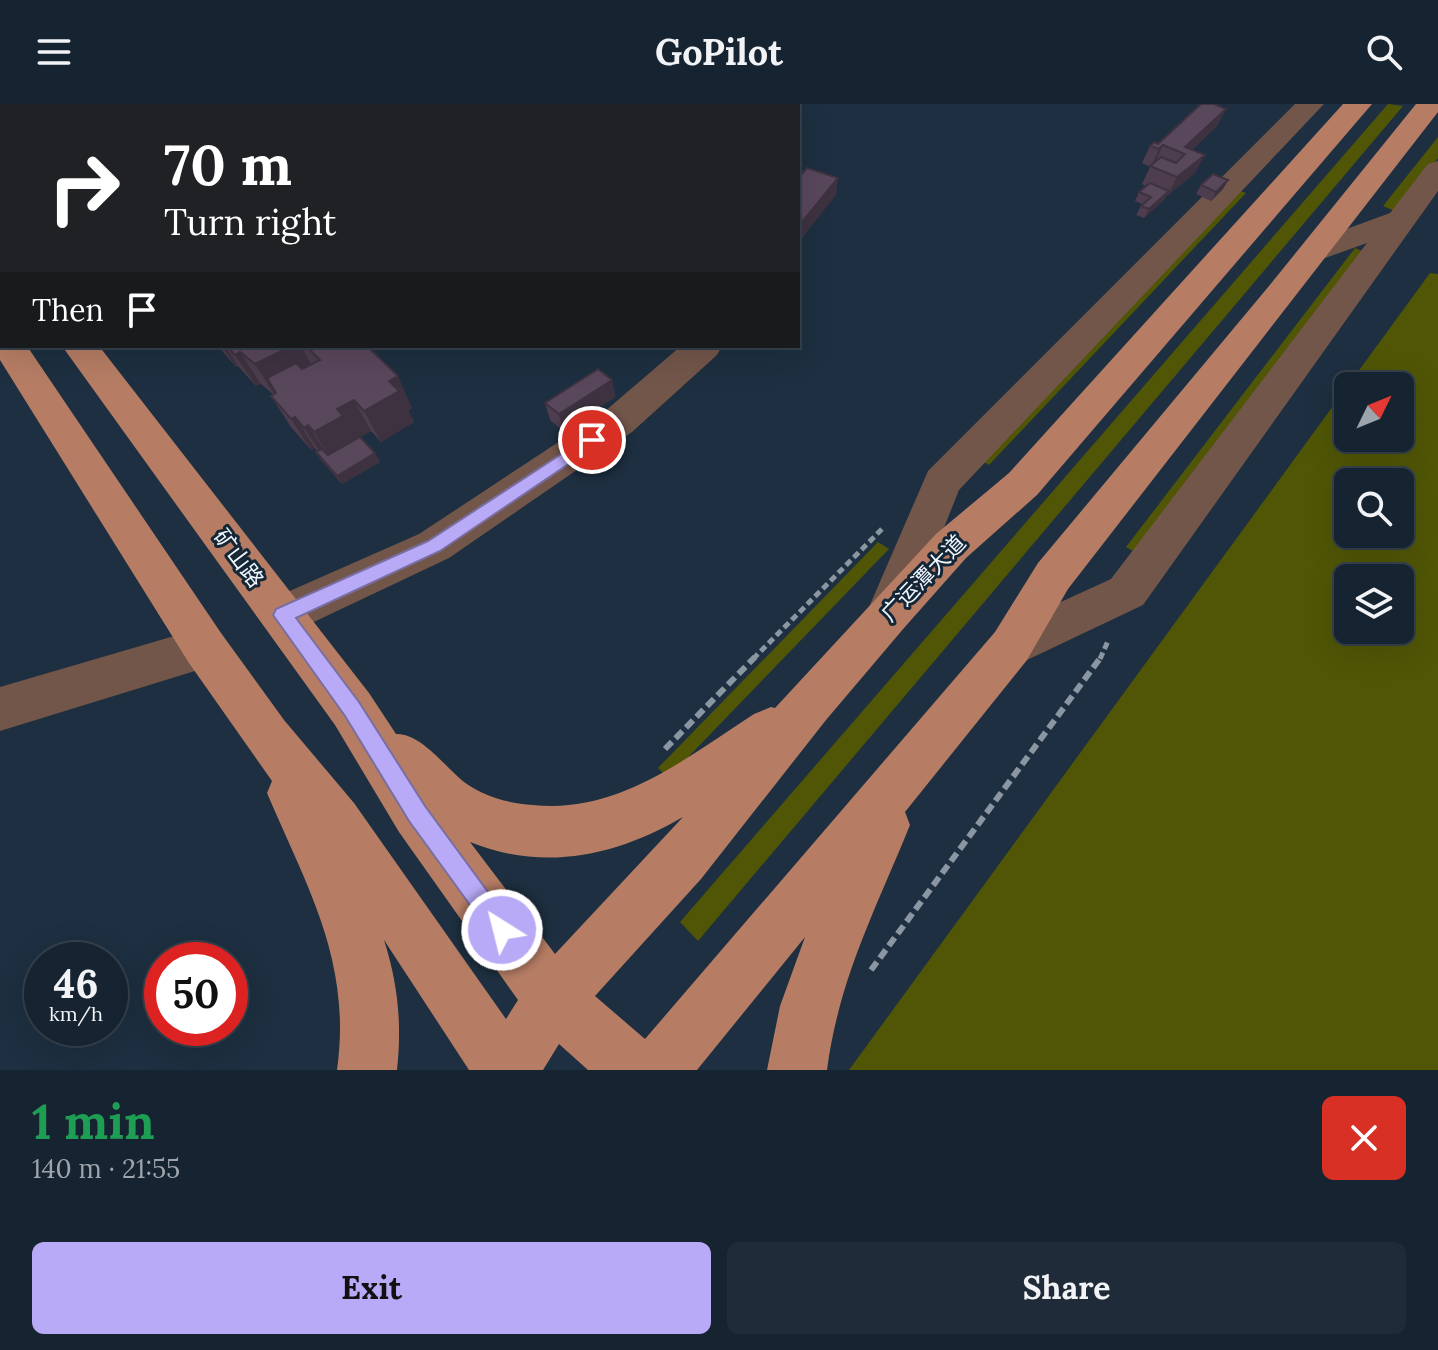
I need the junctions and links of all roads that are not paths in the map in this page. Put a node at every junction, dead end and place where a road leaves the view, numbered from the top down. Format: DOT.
graph roads {
  1 [pos="1310,104"];
  2 [pos="1358,104"];
  3 [pos="1430,104"];
  4 [pos="1438,170"];
  5 [pos="1402,219"];
  6 [pos="1314,252"];
  7 [pos="10,348"];
  8 [pos="82,348"];
  9 [pos="702,348"];
  10 [pos="888,614"];
  11 [pos="283,615"];
  12 [pos="1011,646"];
  13 [pos="205,648"];
  14 [pos="809,704"];
  15 [pos="0,709"];
  16 [pos="352,709"];
  17 [pos="267,736"];
  18 [pos="913,767"];
  19 [pos="553,999"];
  20 [pos="367,1070"];
  21 [pos="507,1070"];
  22 [pos="634,1070"];
  23 [pos="658,1070"];
  24 [pos="797,1070"];
  1 -- 10 [label="street"];
  2 -- 10 [label="main road, 广运潭大道"];
  3 -- 6 [label="main road"];
  4 -- 5 [label="street"];
  5 -- 6 [label="street"];
  5 -- 12 [label="street"];
  6 -- 12 [label="main road"];
  7 -- 13 [label="main road"];
  8 -- 11 [label="main road, 矿山路"];
  9 -- 11 [label="street"];
  10 -- 14 [label="main road, 广运潭大道"];
  11 -- 16 [label="main road, 矿山路"];
  12 -- 18 [label="main road"];
  13 -- 15 [label="street"];
  13 -- 17 [label="main road"];
  14 -- 16 [label="main road"];
  14 -- 19 [label="main road, 广运潭大道"];
  16 -- 19 [label="main road, 矿山路"];
  17 -- 20 [label="main road"];
  17 -- 21 [label="main road"];
  18 -- 23 [label="main road"];
  18 -- 24 [label="main road"];
  19 -- 21 [label="main road, 广运潭大道"];
  19 -- 22 [label="main road, 矿山路"];
}
